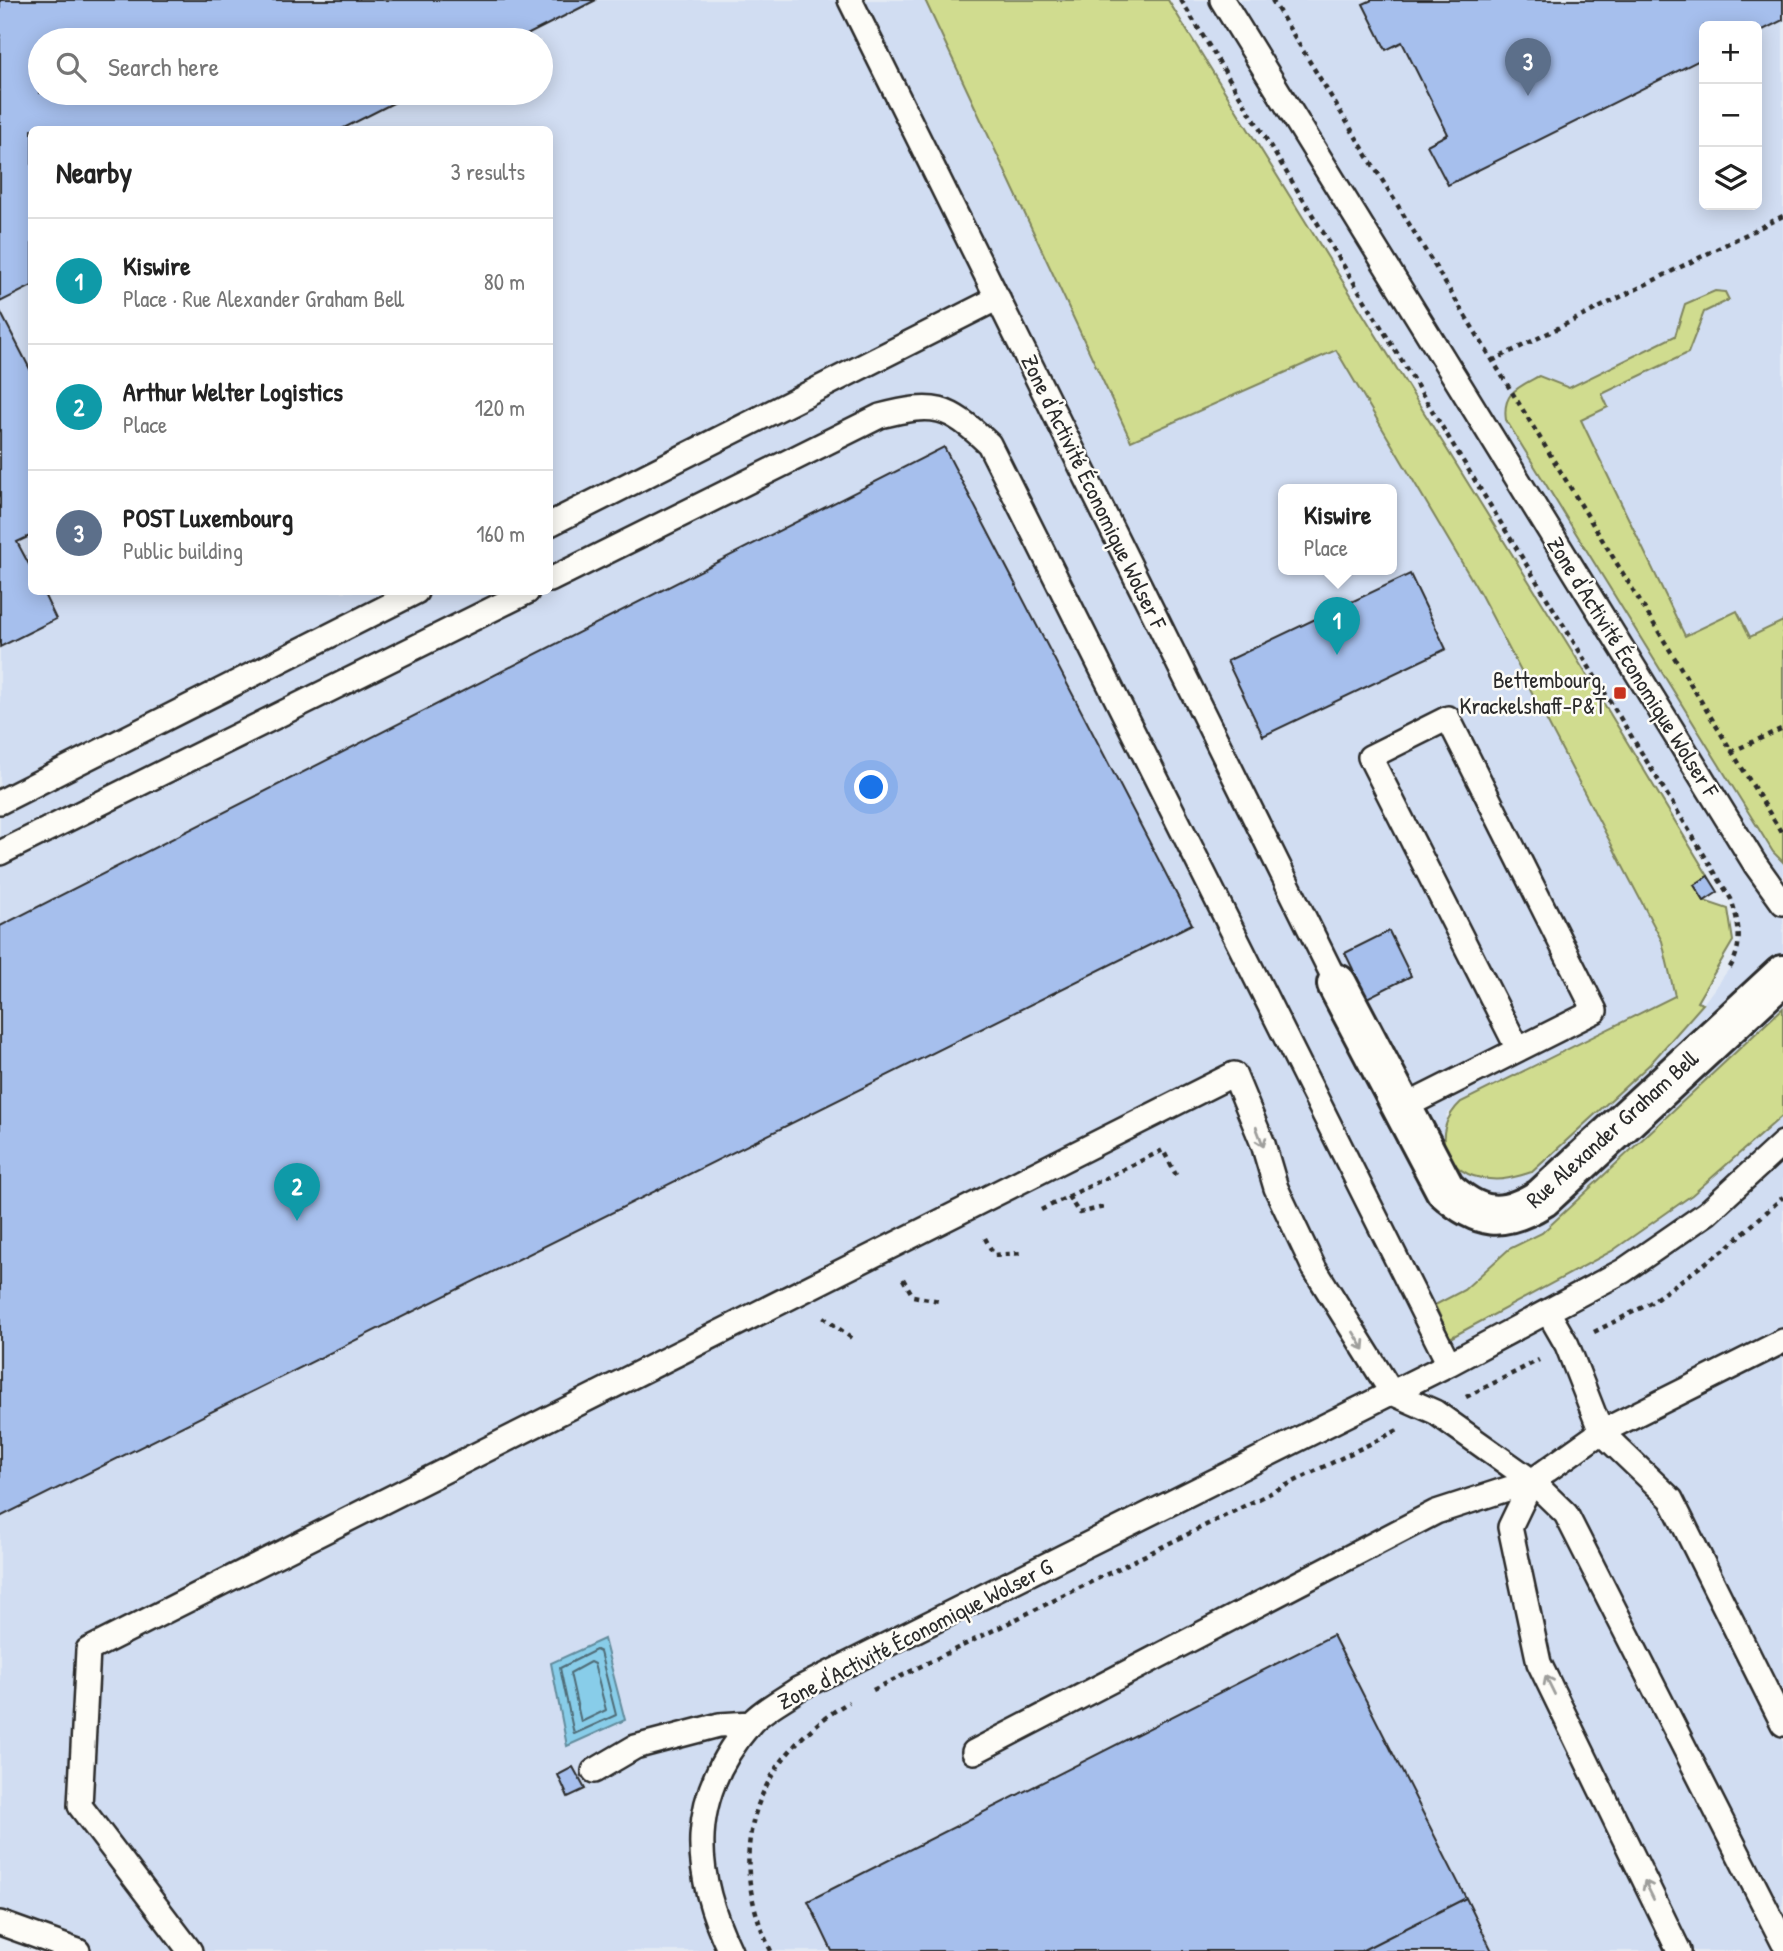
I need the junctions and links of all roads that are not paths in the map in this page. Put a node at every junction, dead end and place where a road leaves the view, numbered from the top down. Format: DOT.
graph roads {
  1 [pos="850,0"];
  2 [pos="1222,0"];
  3 [pos="998,298"];
  4 [pos="553,522"];
  5 [pos="553,579"];
  6 [pos="410,595"];
  7 [pos="521,595"];
  8 [pos="0,802"];
  9 [pos="0,853"];
  10 [pos="1783,903"];
  11 [pos="1783,975"];
  12 [pos="1338,984"];
  13 [pos="1518,1049"];
  14 [pos="1402,1108"];
  15 [pos="1783,1143"];
  16 [pos="1548,1312"];
  17 [pos="1783,1341"];
  18 [pos="1449,1364"];
  19 [pos="1392,1392"];
  20 [pos="1601,1432"];
  21 [pos="1532,1481"];
  22 [pos="751,1723"];
  23 [pos="1783,1724"];
  24 [pos="974,1752"];
  25 [pos="594,1771"];
  26 [pos="0,1923"];
  27 [pos="1783,1942"];
  28 [pos="78,1951"];
  29 [pos="190,1951"];
  30 [pos="730,1951"];
  31 [pos="1679,1951"];
  1 -- 3 [label="lane, Zone d'Activité Économique Wolser F"];
  2 -- 10 [label="lane, Zone d'Activité Économique Wolser F"];
  3 -- 4 [label="lane"];
  3 -- 12 [label="lane, Zone d'Activité Économique Wolser F"];
  5 -- 18 [label="lane"];
  6 -- 8 [label="lane"];
  7 -- 9 [label="lane"];
  11 -- 14 [label="main road, Rue Alexander Graham Bell"];
  12 -- 14 [label="main road, Rue Alexander Graham Bell"];
  13 -- 13 [label="lane"];
  13 -- 14 [label="lane"];
  15 -- 16 [label="lane, Zone d'Activité Économique Wolser G"];
  16 -- 18 [label="lane, Zone d'Activité Économique Wolser G"];
  16 -- 20 [label="lane"];
  17 -- 20 [label="lane"];
  18 -- 19 [label="lane, Zone d'Activité Économique Wolser G"];
  19 -- 21 [label="lane"];
  19 -- 22 [label="lane, Zone d'Activité Économique Wolser G"];
  29 -- 19 [label="lane, one-way"];
  20 -- 21 [label="lane"];
  20 -- 23 [label="lane"];
  21 -- 24 [label="lane"];
  21 -- 27 [label="lane"];
  31 -- 21 [label="lane, one-way"];
  22 -- 25 [label="lane"];
  22 -- 30 [label="lane, Zone d'Activité Économique Wolser G"];
  26 -- 28 [label="lane"];
}
